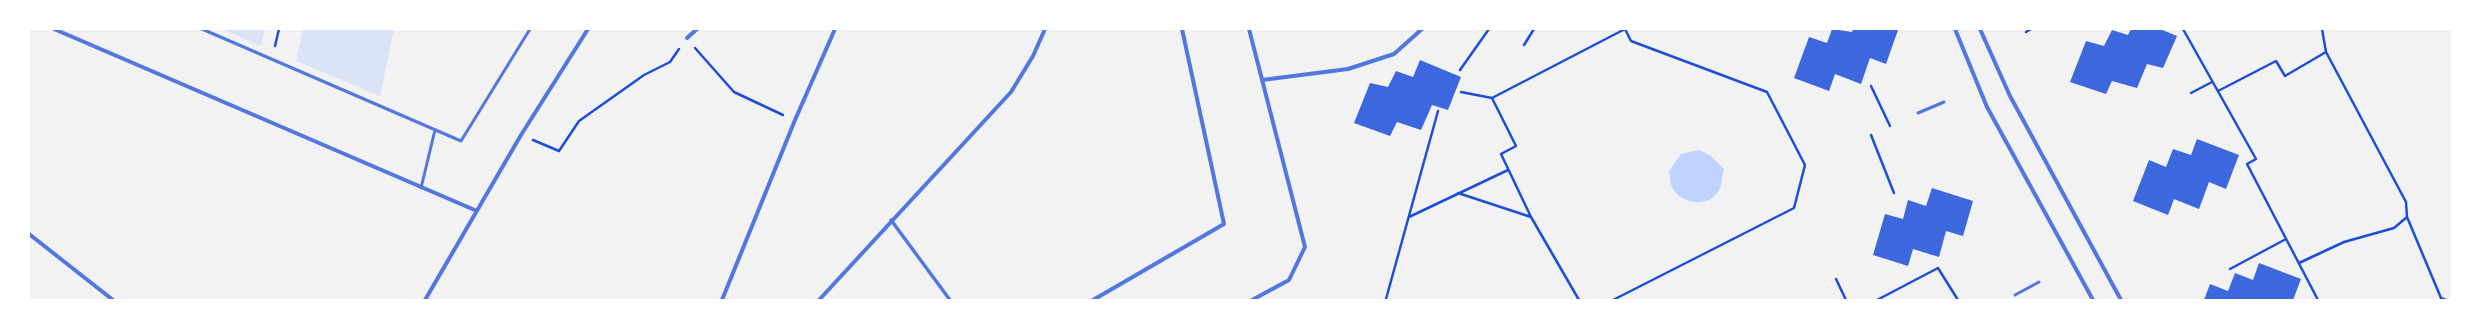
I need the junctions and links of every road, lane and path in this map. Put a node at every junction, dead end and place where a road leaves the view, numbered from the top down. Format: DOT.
graph roads {
  1 [pos="54,29"];
  2 [pos="202,29"];
  3 [pos="279,29"];
  4 [pos="530,29"];
  5 [pos="588,29"];
  6 [pos="697,29"];
  7 [pos="835,29"];
  8 [pos="1045,29"];
  9 [pos="1182,29"];
  10 [pos="1249,29"];
  11 [pos="1422,29"];
  12 [pos="1489,29"];
  13 [pos="1534,29"];
  14 [pos="1625,29"];
  15 [pos="1955,29"];
  16 [pos="1980,29"];
  17 [pos="2031,29"];
  18 [pos="2182,29"];
  19 [pos="2322,29"];
  20 [pos="2026,32"];
  21 [pos="687,38"];
  22 [pos="1524,45"];
  23 [pos="2326,52"];
  24 [pos="272,59"];
  25 [pos="1460,70"];
  26 [pos="1262,80"];
  27 [pos="2212,82"];
  28 [pos="1871,86"];
  29 [pos="1461,92"];
  30 [pos="2218,92"];
  31 [pos="2192,93"];
  32 [pos="1492,98"];
  33 [pos="1944,102"];
  34 [pos="1438,111"];
  35 [pos="1918,113"];
  36 [pos="795,120"];
  37 [pos="1890,126"];
  38 [pos="435,130"];
  39 [pos="521,135"];
  40 [pos="1871,135"];
  41 [pos="1508,170"];
  42 [pos="421,188"];
  43 [pos="1458,193"];
  44 [pos="1894,193"];
  45 [pos="477,211"];
  46 [pos="1531,217"];
  47 [pos="2407,217"];
  48 [pos="1408,218"];
  49 [pos="891,220"];
  50 [pos="29,234"];
  51 [pos="2286,239"];
  52 [pos="2299,263"];
  53 [pos="2230,269"];
  54 [pos="1836,279"];
  55 [pos="2038,282"];
  56 [pos="2015,295"];
  57 [pos="1386,299"];
  58 [pos="113,300"];
  59 [pos="425,300"];
  60 [pos="722,300"];
  61 [pos="819,300"];
  62 [pos="950,300"];
  63 [pos="1093,300"];
  64 [pos="1252,300"];
  65 [pos="1579,300"];
  66 [pos="1613,300"];
  67 [pos="1846,300"];
  68 [pos="1877,300"];
  69 [pos="1958,300"];
  70 [pos="2093,300"];
  71 [pos="2121,300"];
  72 [pos="2318,300"];
  73 [pos="2446,300"];
  1 -- 42 [label="street"];
  2 -- 24 [label="lane"];
  3 -- 24 [label="path"];
  4 -- 38 [label="lane"];
  5 -- 39 [label="street"];
  6 -- 21 [label="street"];
  7 -- 36 [label="street"];
  8 -- 49 [label="street"];
  9 -- 63 [label="street"];
  10 -- 26 [label="street"];
  11 -- 26 [label="street"];
  12 -- 25 [label="path"];
  13 -- 22 [label="path"];
  14 -- 32 [label="path"];
  14 -- 66 [label="path"];
  15 -- 70 [label="street"];
  16 -- 71 [label="street"];
  17 -- 20 [label="path"];
  18 -- 27 [label="path"];
  19 -- 23 [label="path"];
  21 -- 36 [label="path"];
  21 -- 39 [label="path"];
  23 -- 30 [label="path"];
  23 -- 47 [label="path"];
  24 -- 38 [label="lane"];
  26 -- 64 [label="street"];
  27 -- 30 [label="path"];
  27 -- 31 [label="path"];
  28 -- 37 [label="path"];
  29 -- 32 [label="path"];
  30 -- 51 [label="path"];
  32 -- 41 [label="path"];
  33 -- 35 [label="lane"];
  34 -- 48 [label="path"];
  36 -- 60 [label="street"];
  38 -- 42 [label="lane"];
  39 -- 45 [label="street"];
  40 -- 44 [label="path"];
  41 -- 43 [label="path"];
  41 -- 46 [label="path"];
  42 -- 45 [label="street"];
  43 -- 46 [label="path"];
  43 -- 48 [label="path"];
  45 -- 59 [label="street"];
  46 -- 65 [label="path"];
  47 -- 52 [label="path"];
  47 -- 73 [label="path"];
  48 -- 57 [label="path"];
  49 -- 61 [label="street"];
  49 -- 62 [label="street"];
  50 -- 58 [label="street"];
  51 -- 52 [label="path"];
  51 -- 53 [label="path"];
  52 -- 72 [label="path"];
  54 -- 67 [label="path"];
  55 -- 56 [label="lane"];
  68 -- 69 [label="path"];
}
